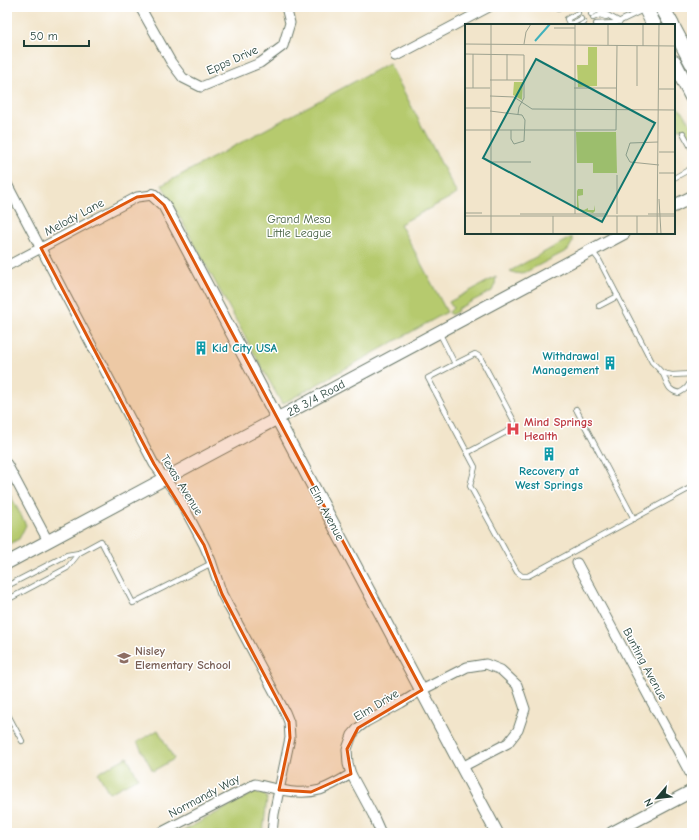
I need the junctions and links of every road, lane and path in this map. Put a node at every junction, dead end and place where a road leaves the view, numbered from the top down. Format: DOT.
graph roads {
  1 [pos="140,7"];
  2 [pos="286,7"];
  3 [pos="489,7"];
  4 [pos="598,7"];
  5 [pos="662,7"];
  6 [pos="645,8"];
  7 [pos="578,13"];
  8 [pos="592,16"];
  9 [pos="570,24"];
  10 [pos="596,24"];
  11 [pos="620,24"];
  12 [pos="653,24"];
  13 [pos="671,24"];
  14 [pos="675,30"];
  15 [pos="688,48"];
  16 [pos="396,56"];
  17 [pos="692,63"];
  18 [pos="675,64"];
  19 [pos="692,97"];
  20 [pos="683,133"];
  21 [pos="692,149"];
  22 [pos="692,168"];
  23 [pos="675,177"];
  24 [pos="7,184"];
  25 [pos="153,195"];
  26 [pos="692,197"];
  27 [pos="675,206"];
  28 [pos="622,234"];
  29 [pos="41,248"];
  30 [pos="592,250"];
  31 [pos="7,266"];
  32 [pos="618,296"];
  33 [pos="599,306"];
  34 [pos="439,332"];
  35 [pos="455,364"];
  36 [pos="662,373"];
  37 [pos="692,374"];
  38 [pos="692,378"];
  39 [pos="576,409"];
  40 [pos="277,419"];
  41 [pos="467,453"];
  42 [pos="7,464"];
  43 [pos="165,479"];
  44 [pos="692,487"];
  45 [pos="634,519"];
  46 [pos="48,541"];
  47 [pos="79,553"];
  48 [pos="7,563"];
  49 [pos="212,563"];
  50 [pos="577,563"];
  51 [pos="7,586"];
  52 [pos="7,600"];
  53 [pos="422,690"];
  54 [pos="7,713"];
  55 [pos="22,741"];
  56 [pos="462,767"];
  57 [pos="351,774"];
  58 [pos="692,777"];
  59 [pos="279,790"];
  60 [pos="692,790"];
  61 [pos="160,833"];
  62 [pos="272,833"];
  63 [pos="381,833"];
  64 [pos="497,833"];
  65 [pos="612,833"];
  1 -- 2 [label="street, Epps Drive"];
  3 -- 16 [label="street"];
  4 -- 11 [label="lane"];
  5 -- 13 [label="main road"];
  6 -- 11 [label="lane"];
  6 -- 12 [label="main road"];
  7 -- 9 [label="lane"];
  8 -- 11 [label="lane"];
  10 -- 11 [label="lane"];
  14 -- 15 [label="main road"];
  15 -- 17 [label="main road"];
  18 -- 19 [label="main road"];
  20 -- 21 [label="lane"];
  22 -- 23 [label="lane"];
  24 -- 29 [label="street, Texas Avenue"];
  25 -- 29 [label="street, Melody Lane"];
  25 -- 40 [label="street, Elm Avenue"];
  26 -- 27 [label="street"];
  28 -- 30 [label="street, 28 3/4 Road"];
  29 -- 31 [label="street, Melody Lane"];
  29 -- 43 [label="street, Texas Avenue"];
  30 -- 32 [label="lane"];
  30 -- 34 [label="street, 28 3/4 Road"];
  32 -- 33 [label="lane"];
  32 -- 36 [label="lane"];
  34 -- 35 [label="lane"];
  34 -- 40 [label="street, 28 3/4 Road"];
  35 -- 41 [label="lane"];
  35 -- 41 [label="lane"];
  36 -- 37 [label="lane"];
  36 -- 38 [label="lane"];
  39 -- 45 [label="lane"];
  40 -- 43 [label="street, 28 3/4 Road"];
  40 -- 53 [label="street, Elm Avenue"];
  41 -- 45 [label="lane"];
  42 -- 46 [label="street"];
  43 -- 46 [label="street, 28 3/4 Road"];
  43 -- 49 [label="street, Texas Avenue"];
  44 -- 45 [label="lane"];
  46 -- 48 [label="street, 28 3/4 Road"];
  47 -- 49 [label="lane"];
  47 -- 51 [label="lane"];
  47 -- 52 [label="lane"];
  49 -- 59 [label="street, Texas Avenue"];
  50 -- 58 [label="street, Bunting Avenue"];
  53 -- 56 [label="street, Elm Avenue"];
  53 -- 56 [label="street"];
  53 -- 57 [label="street, Elm Drive"];
  54 -- 55 [label="lane"];
  56 -- 64 [label="street, Elm Avenue"];
  57 -- 59 [label="street, Normandy Way"];
  57 -- 63 [label="street, Elm Drive"];
  59 -- 61 [label="street, Normandy Way"];
  59 -- 62 [label="street, Texas Avenue"];
  60 -- 65 [label="street"];
}
